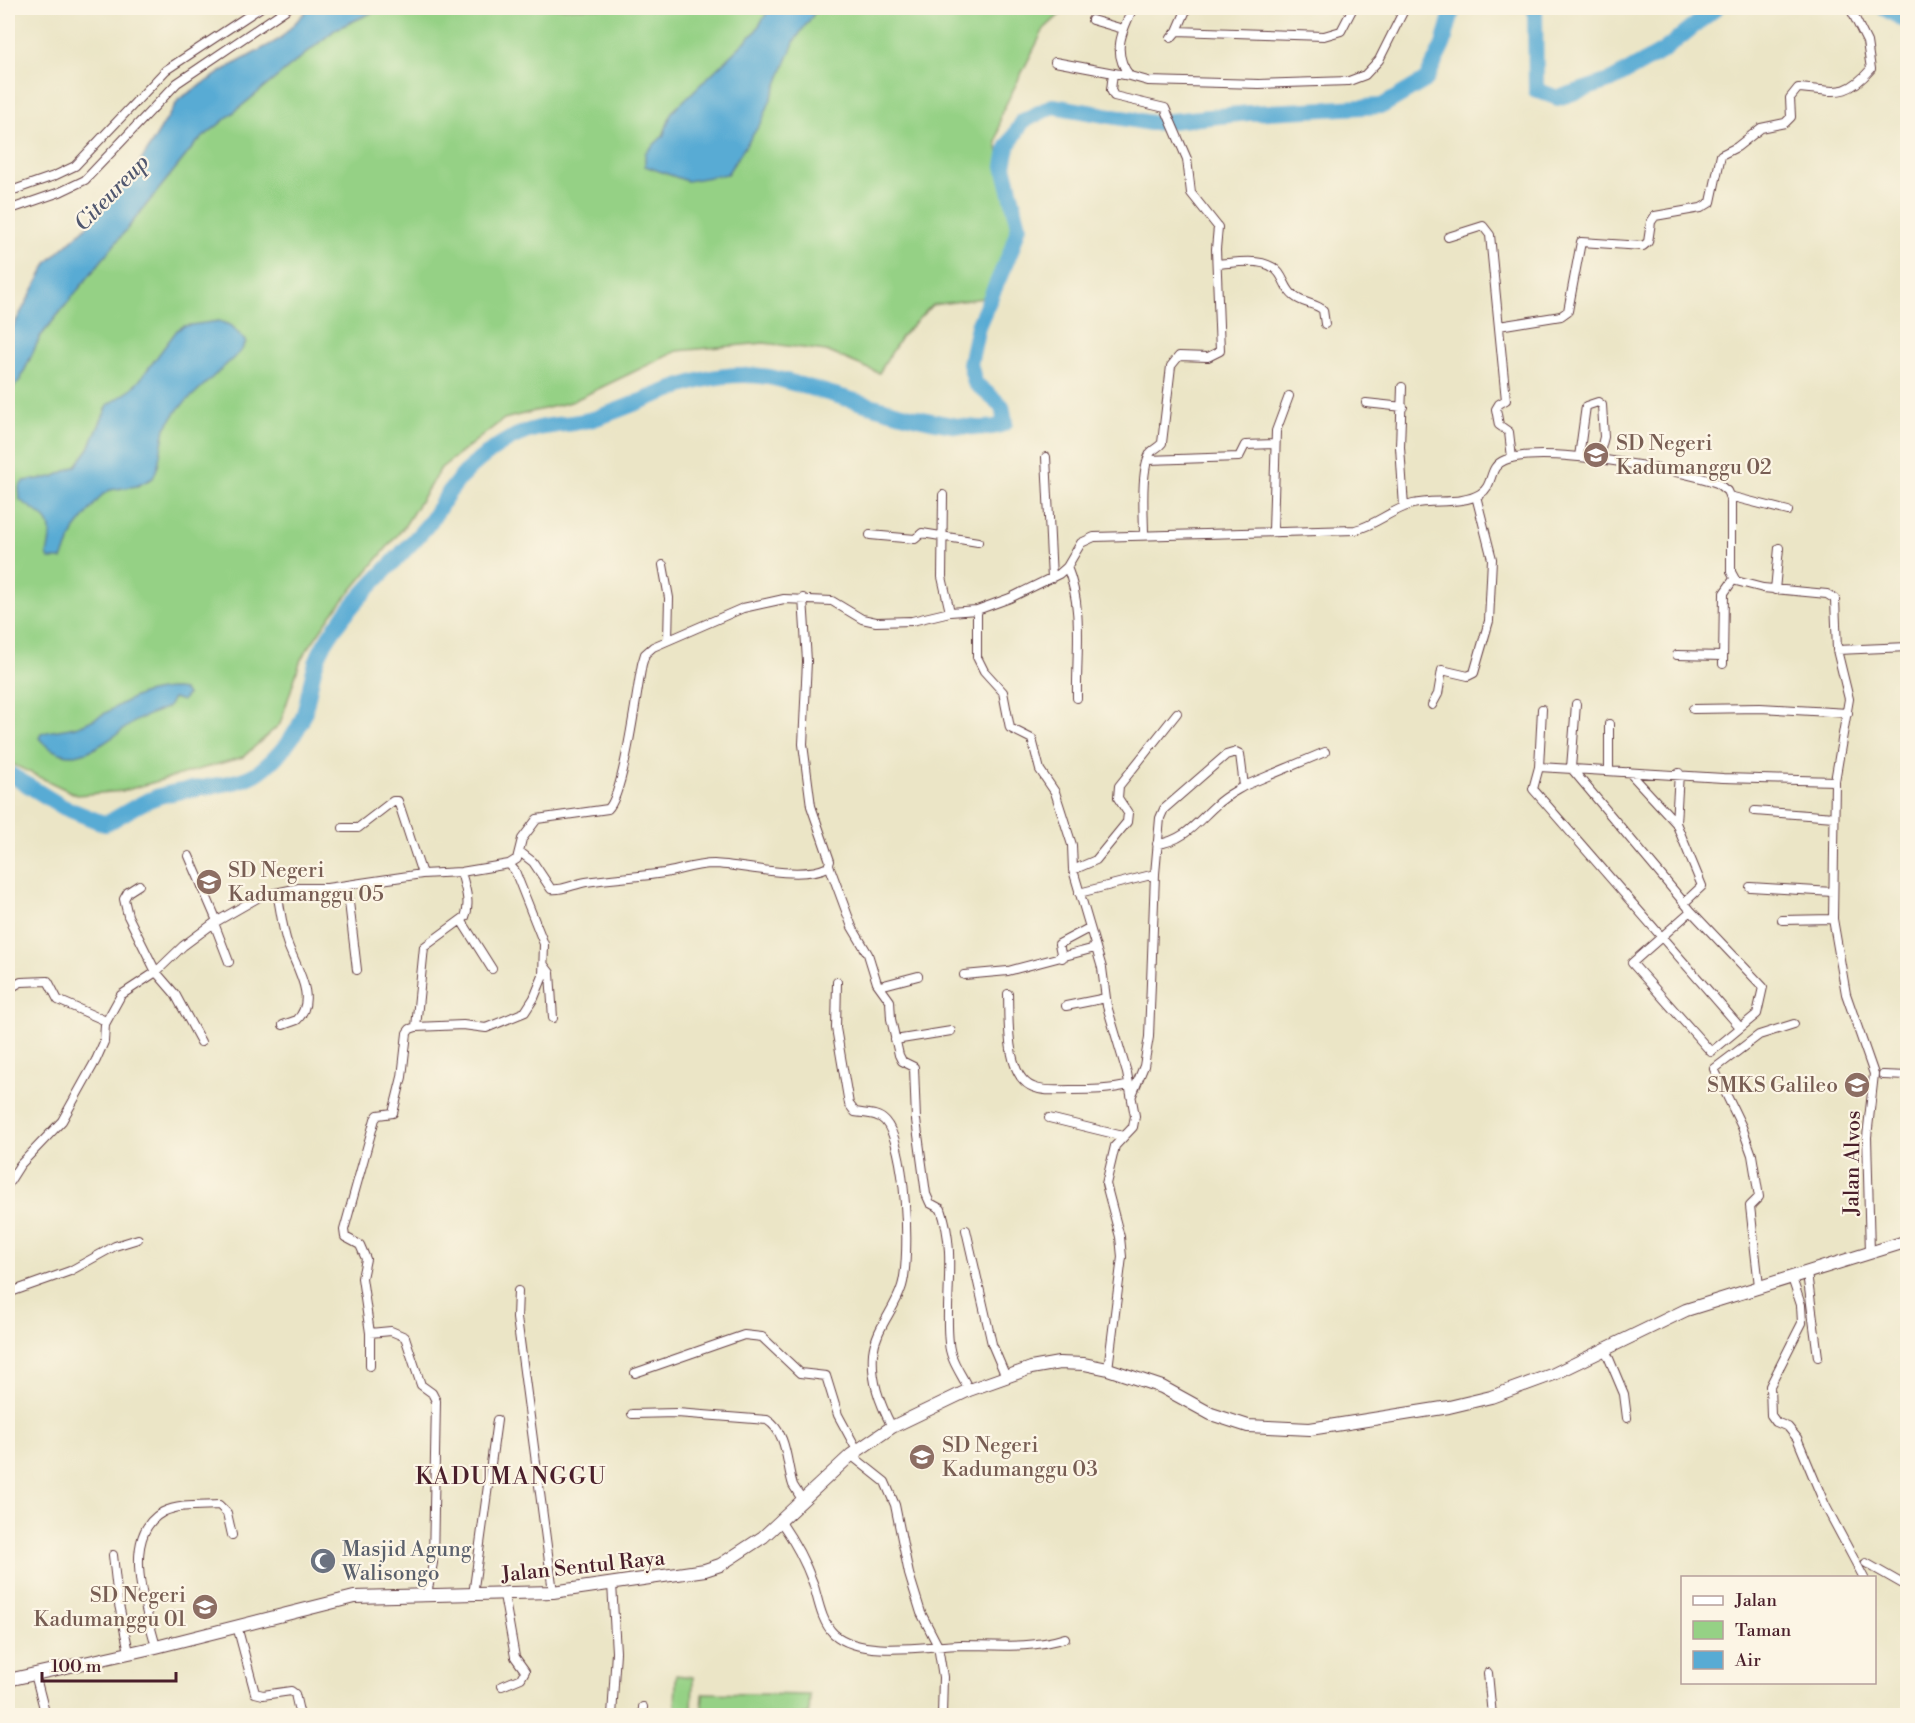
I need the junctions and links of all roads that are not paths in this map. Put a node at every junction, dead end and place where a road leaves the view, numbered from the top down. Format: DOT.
graph roads {
  1 [pos="260,8"];
  2 [pos="288,8"];
  3 [pos="1133,8"];
  4 [pos="1187,8"];
  5 [pos="1353,8"];
  6 [pos="1405,8"];
  7 [pos="1850,8"];
  8 [pos="1092,20"];
  9 [pos="1124,29"];
  10 [pos="1177,31"];
  11 [pos="1171,38"];
  12 [pos="1055,62"];
  13 [pos="1113,73"];
  14 [pos="1130,76"];
  15 [pos="8,192"];
  16 [pos="8,210"];
  17 [pos="1448,237"];
  18 [pos="1217,264"];
  19 [pos="1325,324"];
  20 [pos="1499,326"];
  21 [pos="1402,387"];
  22 [pos="1289,396"];
  23 [pos="1366,403"];
  24 [pos="1403,407"];
  25 [pos="1275,444"];
  26 [pos="1579,457"];
  27 [pos="1046,458"];
  28 [pos="1512,458"];
  29 [pos="1598,459"];
  30 [pos="1148,460"];
  31 [pos="944,495"];
  32 [pos="1476,496"];
  33 [pos="1729,496"];
  34 [pos="1404,507"];
  35 [pos="1788,511"];
  36 [pos="1273,531"];
  37 [pos="870,535"];
  38 [pos="1144,535"];
  39 [pos="944,538"];
  40 [pos="978,542"];
  41 [pos="1779,548"];
  42 [pos="663,565"];
  43 [pos="1067,567"];
  44 [pos="1052,578"];
  45 [pos="1734,579"];
  46 [pos="1775,590"];
  47 [pos="803,598"];
  48 [pos="977,610"];
  49 [pos="950,612"];
  50 [pos="668,640"];
  51 [pos="1908,647"];
  52 [pos="1837,650"];
  53 [pos="1677,655"];
  54 [pos="1077,698"];
  55 [pos="1576,704"];
  56 [pos="1432,705"];
  57 [pos="1542,709"];
  58 [pos="1693,710"];
  59 [pos="1848,712"];
  60 [pos="1177,713"];
  61 [pos="1609,724"];
  62 [pos="1325,752"];
  63 [pos="1539,767"];
  64 [pos="1571,768"];
  65 [pos="1608,770"];
  66 [pos="1629,772"];
  67 [pos="1678,773"];
  68 [pos="1835,781"];
  69 [pos="1244,786"];
  70 [pos="1755,812"];
  71 [pos="1834,817"];
  72 [pos="1676,823"];
  73 [pos="343,828"];
  74 [pos="1157,844"];
  75 [pos="520,852"];
  76 [pos="189,856"];
  77 [pos="509,864"];
  78 [pos="829,865"];
  79 [pos="1073,870"];
  80 [pos="422,873"];
  81 [pos="461,873"];
  82 [pos="1155,874"];
  83 [pos="140,885"];
  84 [pos="347,885"];
  85 [pos="1750,887"];
  86 [pos="1833,892"];
  87 [pos="277,893"];
  88 [pos="1079,893"];
  89 [pos="1684,903"];
  90 [pos="1691,911"];
  91 [pos="1833,919"];
  92 [pos="461,920"];
  93 [pos="1782,920"];
  94 [pos="215,922"];
  95 [pos="1089,928"];
  96 [pos="1661,937"];
  97 [pos="1095,948"];
  98 [pos="1062,958"];
  99 [pos="229,962"];
  100 [pos="544,965"];
  101 [pos="492,969"];
  102 [pos="357,970"];
  103 [pos="156,972"];
  104 [pos="964,975"];
  105 [pos="918,976"];
  106 [pos="837,982"];
  107 [pos="880,986"];
  108 [pos="8,989"];
  109 [pos="1008,994"];
  110 [pos="1107,998"];
  111 [pos="1066,1006"];
  112 [pos="553,1018"];
  113 [pos="106,1021"];
  114 [pos="1794,1024"];
  115 [pos="283,1025"];
  116 [pos="416,1027"];
  117 [pos="1740,1027"];
  118 [pos="951,1031"];
  119 [pos="895,1040"];
  120 [pos="201,1042"];
  121 [pos="1879,1074"];
  122 [pos="1908,1076"];
  123 [pos="1129,1085"];
  124 [pos="1132,1095"];
  125 [pos="1049,1118"];
  126 [pos="1123,1136"];
  127 [pos="8,1184"];
  128 [pos="966,1230"];
  129 [pos="138,1239"];
  130 [pos="1908,1241"];
  131 [pos="1870,1253"];
  132 [pos="1807,1273"];
  133 [pos="1792,1278"];
  134 [pos="1759,1286"];
  135 [pos="518,1291"];
  136 [pos="8,1293"];
  137 [pos="370,1333"];
  138 [pos="1605,1348"];
  139 [pos="1818,1357"];
  140 [pos="370,1366"];
  141 [pos="1108,1369"];
  142 [pos="634,1373"];
  143 [pos="1006,1377"];
  144 [pos="969,1390"];
  145 [pos="632,1414"];
  146 [pos="1627,1418"];
  147 [pos="497,1420"];
  148 [pos="892,1426"];
  149 [pos="854,1453"];
  150 [pos="803,1501"];
  151 [pos="781,1522"];
  152 [pos="232,1534"];
  153 [pos="113,1555"];
  154 [pos="1866,1563"];
  155 [pos="1863,1576"];
  156 [pos="612,1584"];
  157 [pos="1908,1587"];
  158 [pos="553,1592"];
  159 [pos="427,1594"];
  160 [pos="473,1595"];
  161 [pos="504,1595"];
  162 [pos="237,1626"];
  163 [pos="1065,1638"];
  164 [pos="938,1646"];
  165 [pos="156,1647"];
  166 [pos="129,1652"];
  167 [pos="1488,1673"];
  168 [pos="35,1674"];
  169 [pos="8,1680"];
  170 [pos="502,1686"];
  171 [pos="46,1716"];
  172 [pos="300,1716"];
  173 [pos="612,1716"];
  174 [pos="942,1716"];
  175 [pos="1492,1716"];
  1 -- 15 [label="street"];
  2 -- 16 [label="street"];
  3 -- 9 [label="street"];
  4 -- 10 [label="street"];
  5 -- 10 [label="street"];
  6 -- 14 [label="street"];
  7 -- 20 [label="street"];
  8 -- 9 [label="street"];
  9 -- 14 [label="street"];
  10 -- 11 [label="street"];
  12 -- 13 [label="street"];
  13 -- 14 [label="street"];
  13 -- 18 [label="street"];
  17 -- 20 [label="street"];
  18 -- 19 [label="street"];
  18 -- 30 [label="street"];
  20 -- 28 [label="street"];
  21 -- 24 [label="street"];
  22 -- 25 [label="street"];
  23 -- 24 [label="street"];
  24 -- 34 [label="street"];
  25 -- 30 [label="street"];
  25 -- 36 [label="street"];
  26 -- 28 [label="street"];
  26 -- 29 [label="street"];
  26 -- 29 [label="street"];
  27 -- 44 [label="street"];
  28 -- 32 [label="street"];
  29 -- 33 [label="street"];
  30 -- 38 [label="street"];
  31 -- 39 [label="street"];
  32 -- 34 [label="street"];
  32 -- 56 [label="street"];
  33 -- 35 [label="street"];
  33 -- 45 [label="street"];
  34 -- 36 [label="street"];
  36 -- 38 [label="street"];
  37 -- 39 [label="street"];
  38 -- 43 [label="street"];
  39 -- 40 [label="street"];
  39 -- 49 [label="street"];
  41 -- 46 [label="street"];
  42 -- 50 [label="street"];
  43 -- 44 [label="street"];
  43 -- 54 [label="street"];
  44 -- 48 [label="street"];
  45 -- 46 [label="street"];
  45 -- 53 [label="street"];
  46 -- 52 [label="street"];
  47 -- 49 [label="street"];
  47 -- 50 [label="street"];
  47 -- 78 [label="street"];
  48 -- 49 [label="street"];
  48 -- 79 [label="street"];
  50 -- 75 [label="street"];
  51 -- 52 [label="street"];
  52 -- 59 [label="street"];
  55 -- 64 [label="street"];
  57 -- 63 [label="street"];
  58 -- 59 [label="street"];
  59 -- 68 [label="street"];
  60 -- 79 [label="street"];
  61 -- 65 [label="street"];
  62 -- 69 [label="street"];
  63 -- 64 [label="street"];
  63 -- 96 [label="street"];
  64 -- 65 [label="street"];
  64 -- 89 [label="street"];
  65 -- 66 [label="street"];
  66 -- 67 [label="street"];
  66 -- 72 [label="street"];
  67 -- 68 [label="street"];
  67 -- 72 [label="street"];
  68 -- 71 [label="street"];
  69 -- 74 [label="street"];
  69 -- 74 [label="street"];
  70 -- 71 [label="street"];
  71 -- 86 [label="street"];
  72 -- 89 [label="street"];
  73 -- 80 [label="street"];
  74 -- 82 [label="street"];
  75 -- 77 [label="street"];
  75 -- 78 [label="street"];
  76 -- 94 [label="street"];
  77 -- 81 [label="street"];
  77 -- 100 [label="street"];
  78 -- 107 [label="street"];
  79 -- 88 [label="street"];
  80 -- 81 [label="street"];
  80 -- 84 [label="street"];
  81 -- 92 [label="street"];
  82 -- 88 [label="street"];
  82 -- 124 [label="street"];
  83 -- 103 [label="street"];
  84 -- 87 [label="street"];
  84 -- 102 [label="street"];
  85 -- 86 [label="street"];
  86 -- 91 [label="street"];
  87 -- 94 [label="street"];
  87 -- 115 [label="street"];
  88 -- 95 [label="street"];
  89 -- 90 [label="street"];
  90 -- 96 [label="street"];
  90 -- 117 [label="street"];
  91 -- 93 [label="street"];
  91 -- 121 [label="street"];
  92 -- 101 [label="street"];
  92 -- 116 [label="street"];
  94 -- 99 [label="street"];
  94 -- 103 [label="street"];
  95 -- 97 [label="street"];
  95 -- 98 [label="street"];
  96 -- 117 [label="street"];
  96 -- 117 [label="street"];
  97 -- 98 [label="street"];
  97 -- 110 [label="street"];
  98 -- 104 [label="street"];
  100 -- 112 [label="street"];
  100 -- 116 [label="street"];
  103 -- 113 [label="street"];
  103 -- 120 [label="street"];
  105 -- 107 [label="street"];
  106 -- 148 [label="street"];
  107 -- 119 [label="street"];
  108 -- 113 [label="street"];
  109 -- 123 [label="street"];
  110 -- 111 [label="street"];
  110 -- 123 [label="street"];
  113 -- 127 [label="street"];
  114 -- 134 [label="street"];
  116 -- 137 [label="street"];
  118 -- 119 [label="street"];
  119 -- 144 [label="street"];
  121 -- 122 [label="street"];
  121 -- 131 [label="street, Jalan Alvos"];
  123 -- 124 [label="street"];
  124 -- 126 [label="street"];
  125 -- 126 [label="street"];
  126 -- 141 [label="street"];
  128 -- 143 [label="street"];
  129 -- 136 [label="street"];
  130 -- 131 [label="main road, Jalan Sentul Raya"];
  131 -- 132 [label="main road, Jalan Sentul Raya"];
  132 -- 133 [label="main road, Jalan Sentul Raya"];
  132 -- 139 [label="street"];
  133 -- 134 [label="main road, Jalan Sentul Raya"];
  133 -- 155 [label="street"];
  134 -- 138 [label="main road, Jalan Sentul Raya"];
  135 -- 158 [label="street"];
  137 -- 140 [label="street"];
  137 -- 159 [label="street"];
  138 -- 141 [label="main road, Jalan Sentul Raya"];
  138 -- 146 [label="street"];
  141 -- 143 [label="main road, Jalan Sentul Raya"];
  142 -- 149 [label="street"];
  143 -- 144 [label="main road, Jalan Sentul Raya"];
  144 -- 148 [label="main road, Jalan Sentul Raya"];
  145 -- 150 [label="street"];
  147 -- 160 [label="street"];
  148 -- 149 [label="main road, Jalan Sentul Raya"];
  149 -- 150 [label="main road, Jalan Sentul Raya"];
  149 -- 164 [label="street"];
  150 -- 151 [label="main road, Jalan Sentul Raya"];
  151 -- 156 [label="main road, Jalan Sentul Raya"];
  151 -- 164 [label="street"];
  152 -- 165 [label="street"];
  153 -- 166 [label="street"];
  154 -- 157 [label="street"];
  156 -- 158 [label="main road, Jalan Sentul Raya"];
  156 -- 173 [label="street"];
  158 -- 161 [label="main road, Jalan Sentul Raya"];
  159 -- 160 [label="main road, Jalan Sentul Raya"];
  159 -- 162 [label="main road, Jalan Sentul Raya"];
  160 -- 161 [label="main road, Jalan Sentul Raya"];
  161 -- 170 [label="street"];
  162 -- 165 [label="main road, Jalan Sentul Raya"];
  162 -- 172 [label="street"];
  163 -- 164 [label="street"];
  164 -- 174 [label="street"];
  165 -- 166 [label="main road, Jalan Sentul Raya"];
  166 -- 168 [label="main road, Jalan Sentul Raya"];
  167 -- 175 [label="street"];
  168 -- 169 [label="main road, Jalan Sentul Raya"];
  168 -- 171 [label="street"];
}
